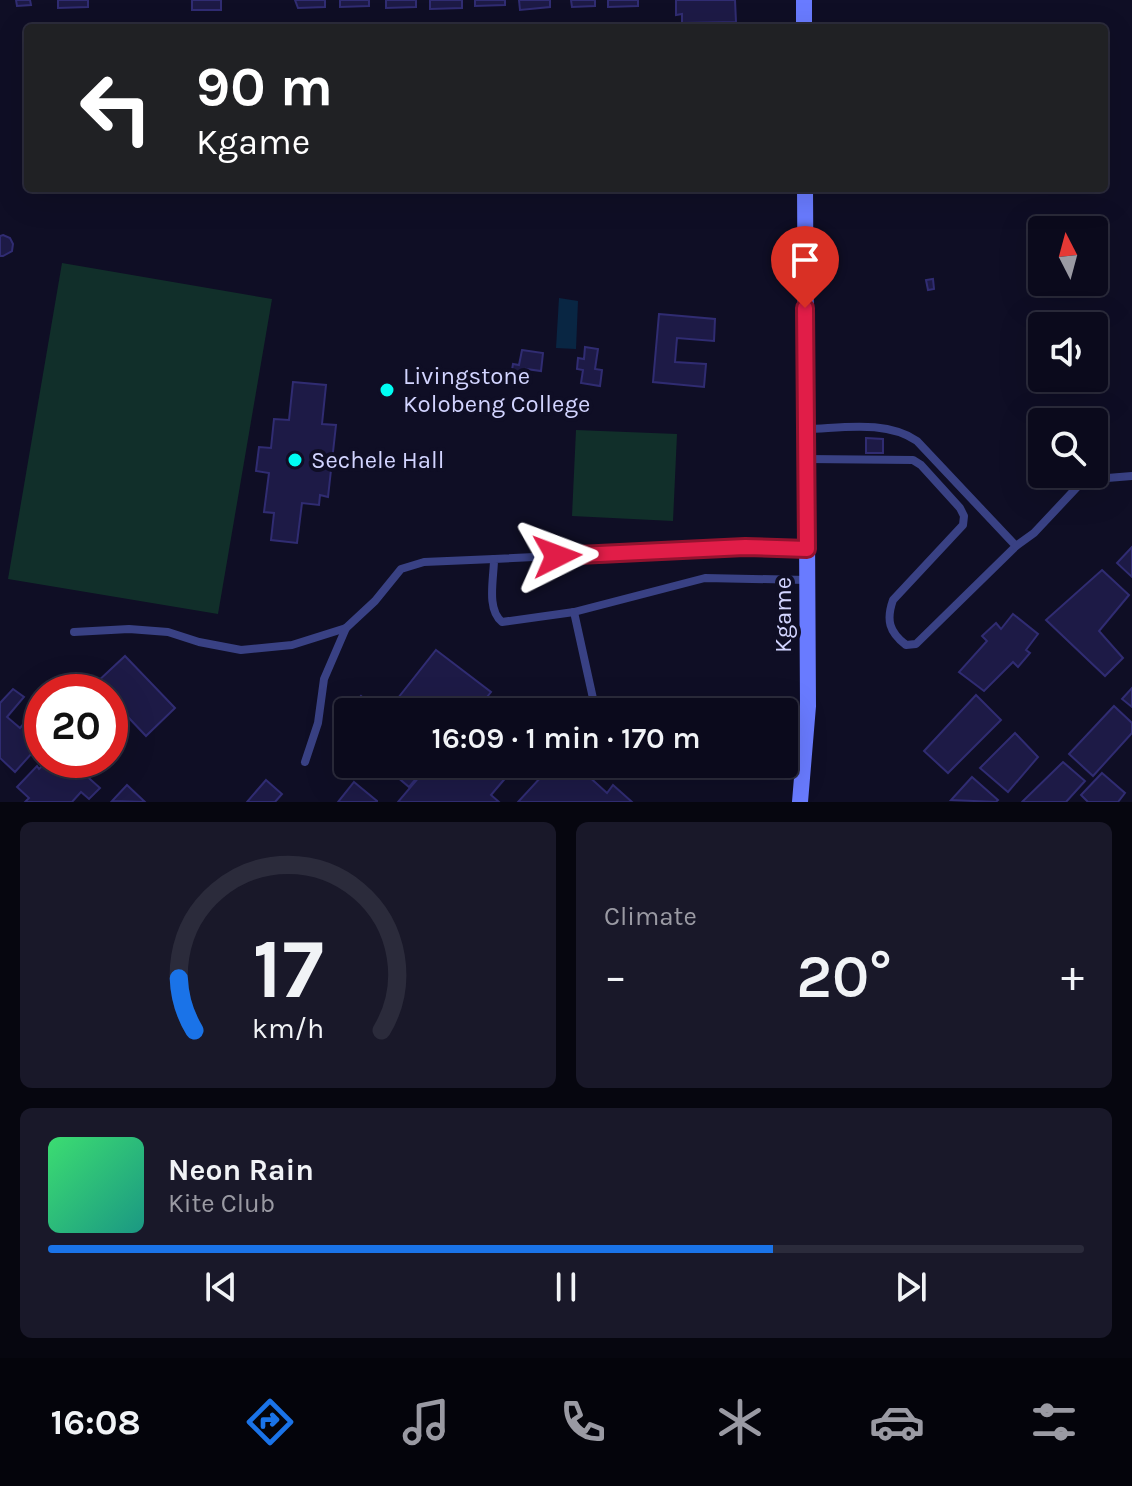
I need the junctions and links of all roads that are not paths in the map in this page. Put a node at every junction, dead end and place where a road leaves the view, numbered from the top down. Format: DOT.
graph roads {
  1 [pos="804,0"];
  2 [pos="804,24"];
  3 [pos="805,192"];
  4 [pos="806,429"];
  5 [pos="806,459"];
  6 [pos="1132,476"];
  7 [pos="1016,546"];
  8 [pos="807,549"];
  9 [pos="494,559"];
  10 [pos="807,580"];
  11 [pos="574,612"];
  12 [pos="346,628"];
  13 [pos="74,632"];
  14 [pos="593,698"];
  15 [pos="305,762"];
  16 [pos="800,802"];
  1 -- 2 [label="street"];
  3 -- 4 [label="street, Kgame"];
  4 -- 5 [label="street, Kgame"];
  4 -- 7 [label="lane"];
  5 -- 7 [label="lane"];
  5 -- 8 [label="street, Kgame"];
  6 -- 7 [label="lane"];
  8 -- 9 [label="lane"];
  8 -- 10 [label="street, Kgame"];
  9 -- 11 [label="lane"];
  9 -- 12 [label="lane"];
  10 -- 11 [label="lane"];
  10 -- 16 [label="street, Kgame"];
  11 -- 14 [label="lane"];
  12 -- 13 [label="lane"];
  12 -- 15 [label="lane"];
}
